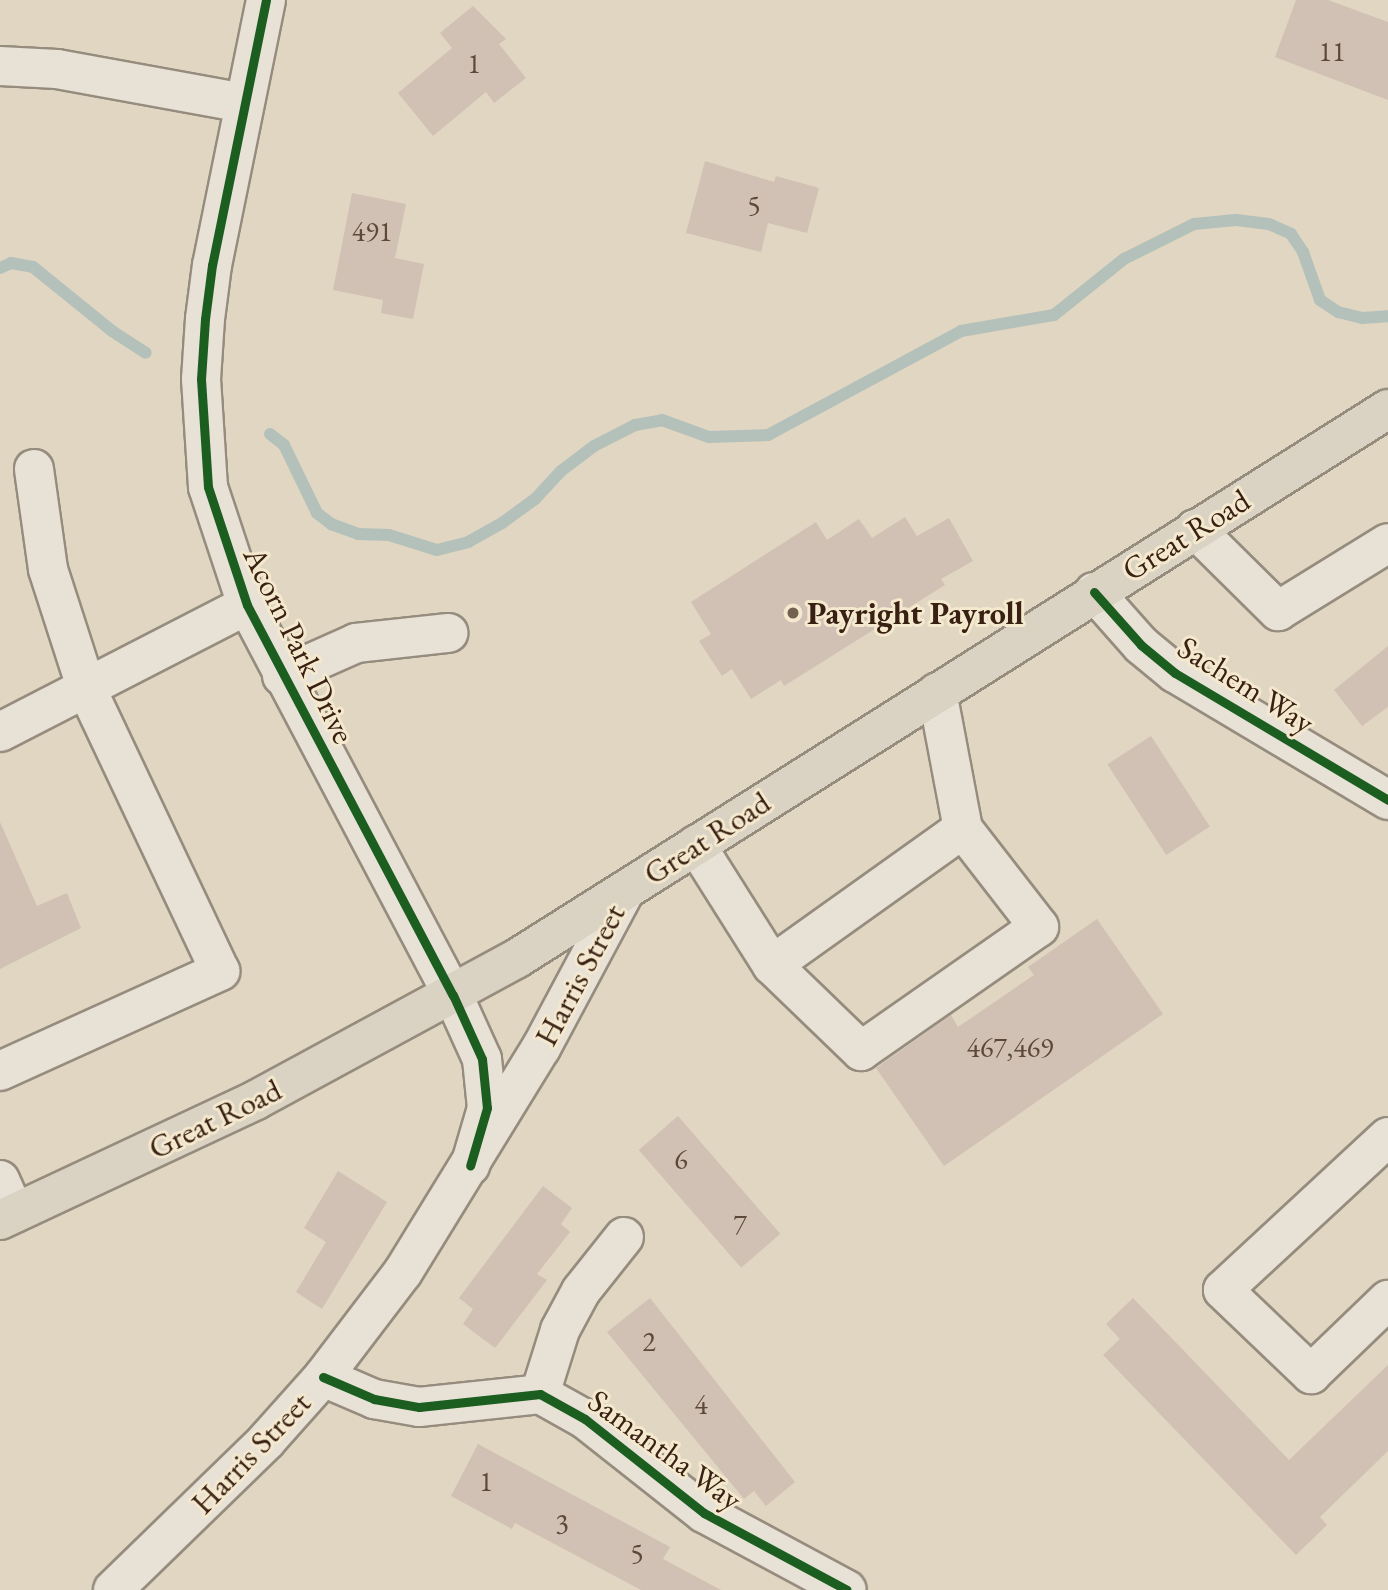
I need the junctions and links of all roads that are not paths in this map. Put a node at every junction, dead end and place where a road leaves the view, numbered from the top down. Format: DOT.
graph roads {
  1 [pos="266,0"];
  2 [pos="0,66"];
  3 [pos="244,103"];
  4 [pos="1388,409"];
  5 [pos="34,470"];
  6 [pos="1195,529"];
  7 [pos="1388,543"];
  8 [pos="1094,592"];
  9 [pos="247,605"];
  10 [pos="448,633"];
  11 [pos="282,676"];
  12 [pos="86,687"];
  13 [pos="937,692"];
  14 [pos="0,732"];
  15 [pos="1388,800"];
  16 [pos="963,829"];
  17 [pos="696,845"];
  18 [pos="625,891"];
  19 [pos="772,965"];
  20 [pos="453,995"];
  21 [pos="0,1071"];
  22 [pos="1388,1137"];
  23 [pos="470,1166"];
  24 [pos="5,1204"];
  25 [pos="624,1237"];
  26 [pos="1388,1300"];
  27 [pos="323,1377"];
  28 [pos="540,1394"];
  29 [pos="113,1590"];
  30 [pos="847,1590"];
  1 -- 3 [label="street, Acorn Park Drive"];
  2 -- 3 [label="street"];
  3 -- 9 [label="street, Acorn Park Drive"];
  4 -- 6 [label="main road, Great Road"];
  5 -- 12 [label="street"];
  6 -- 7 [label="street"];
  6 -- 8 [label="main road, Great Road"];
  8 -- 13 [label="main road, Great Road"];
  8 -- 15 [label="street, Sachem Way"];
  9 -- 11 [label="street, Acorn Park Drive"];
  9 -- 12 [label="street"];
  10 -- 11 [label="street"];
  11 -- 20 [label="street, Acorn Park Drive"];
  12 -- 14 [label="street"];
  12 -- 21 [label="street"];
  13 -- 16 [label="street"];
  13 -- 17 [label="main road, Great Road"];
  16 -- 19 [label="street"];
  16 -- 19 [label="street"];
  17 -- 18 [label="main road, Great Road"];
  17 -- 19 [label="street"];
  18 -- 20 [label="main road, Great Road"];
  18 -- 23 [label="street, Harris Street"];
  20 -- 23 [label="street, Harris Street"];
  20 -- 24 [label="main road, Great Road"];
  22 -- 26 [label="street"];
  23 -- 27 [label="street, Harris Street"];
  25 -- 28 [label="street"];
  27 -- 28 [label="street, Samantha Way"];
  27 -- 29 [label="street, Harris Street"];
  28 -- 30 [label="street, Samantha Way"];
}
